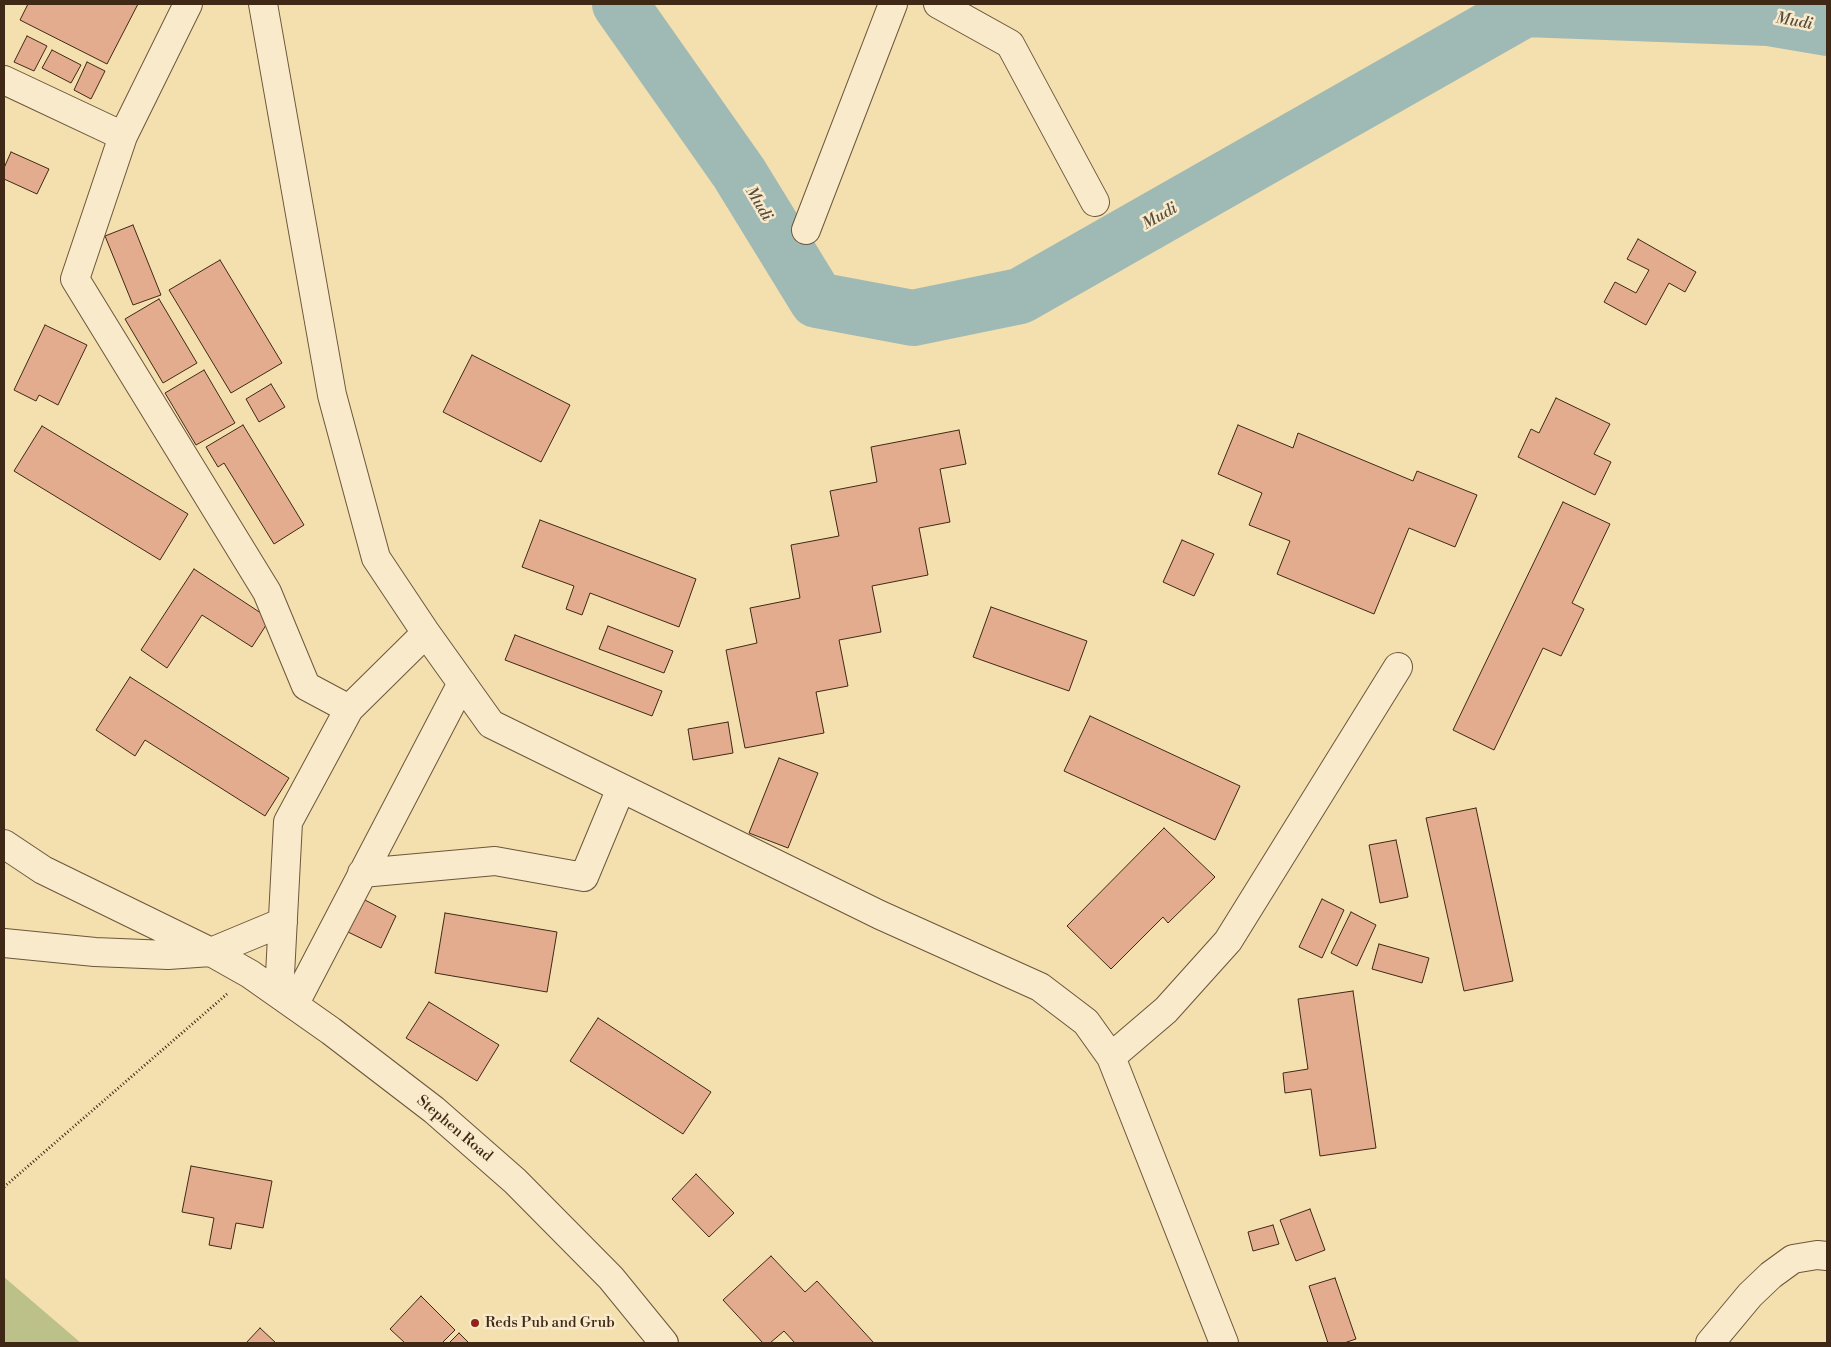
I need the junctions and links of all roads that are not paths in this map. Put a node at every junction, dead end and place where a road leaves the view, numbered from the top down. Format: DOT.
graph roads {
  1 [pos="188,4"];
  2 [pos="263,4"];
  3 [pos="893,4"];
  4 [pos="938,4"];
  5 [pos="4,80"];
  6 [pos="124,136"];
  7 [pos="1095,202"];
  8 [pos="806,230"];
  9 [pos="426,633"];
  10 [pos="1398,667"];
  11 [pos="462,683"];
  12 [pos="349,710"];
  13 [pos="621,788"];
  14 [pos="4,844"];
  15 [pos="362,873"];
  16 [pos="283,922"];
  17 [pos="4,943"];
  18 [pos="211,952"];
  19 [pos="286,1000"];
  20 [pos="1111,1057"];
  21 [pos="1827,1256"];
  22 [pos="664,1343"];
  23 [pos="1224,1343"];
  24 [pos="1710,1343"];
  1 -- 6 [label="street"];
  2 -- 9 [label="street"];
  3 -- 8 [label="street"];
  4 -- 7 [label="street"];
  5 -- 6 [label="street"];
  6 -- 12 [label="street"];
  9 -- 11 [label="street"];
  9 -- 12 [label="street"];
  10 -- 20 [label="street"];
  11 -- 13 [label="street"];
  11 -- 15 [label="street"];
  12 -- 16 [label="street"];
  13 -- 15 [label="street"];
  13 -- 20 [label="street"];
  14 -- 18 [label="street, Stephen Road"];
  15 -- 19 [label="street"];
  16 -- 18 [label="street"];
  16 -- 19 [label="street"];
  17 -- 18 [label="street"];
  18 -- 19 [label="street, Stephen Road"];
  19 -- 22 [label="street, Stephen Road"];
  20 -- 23 [label="street"];
  21 -- 24 [label="street"];
}
